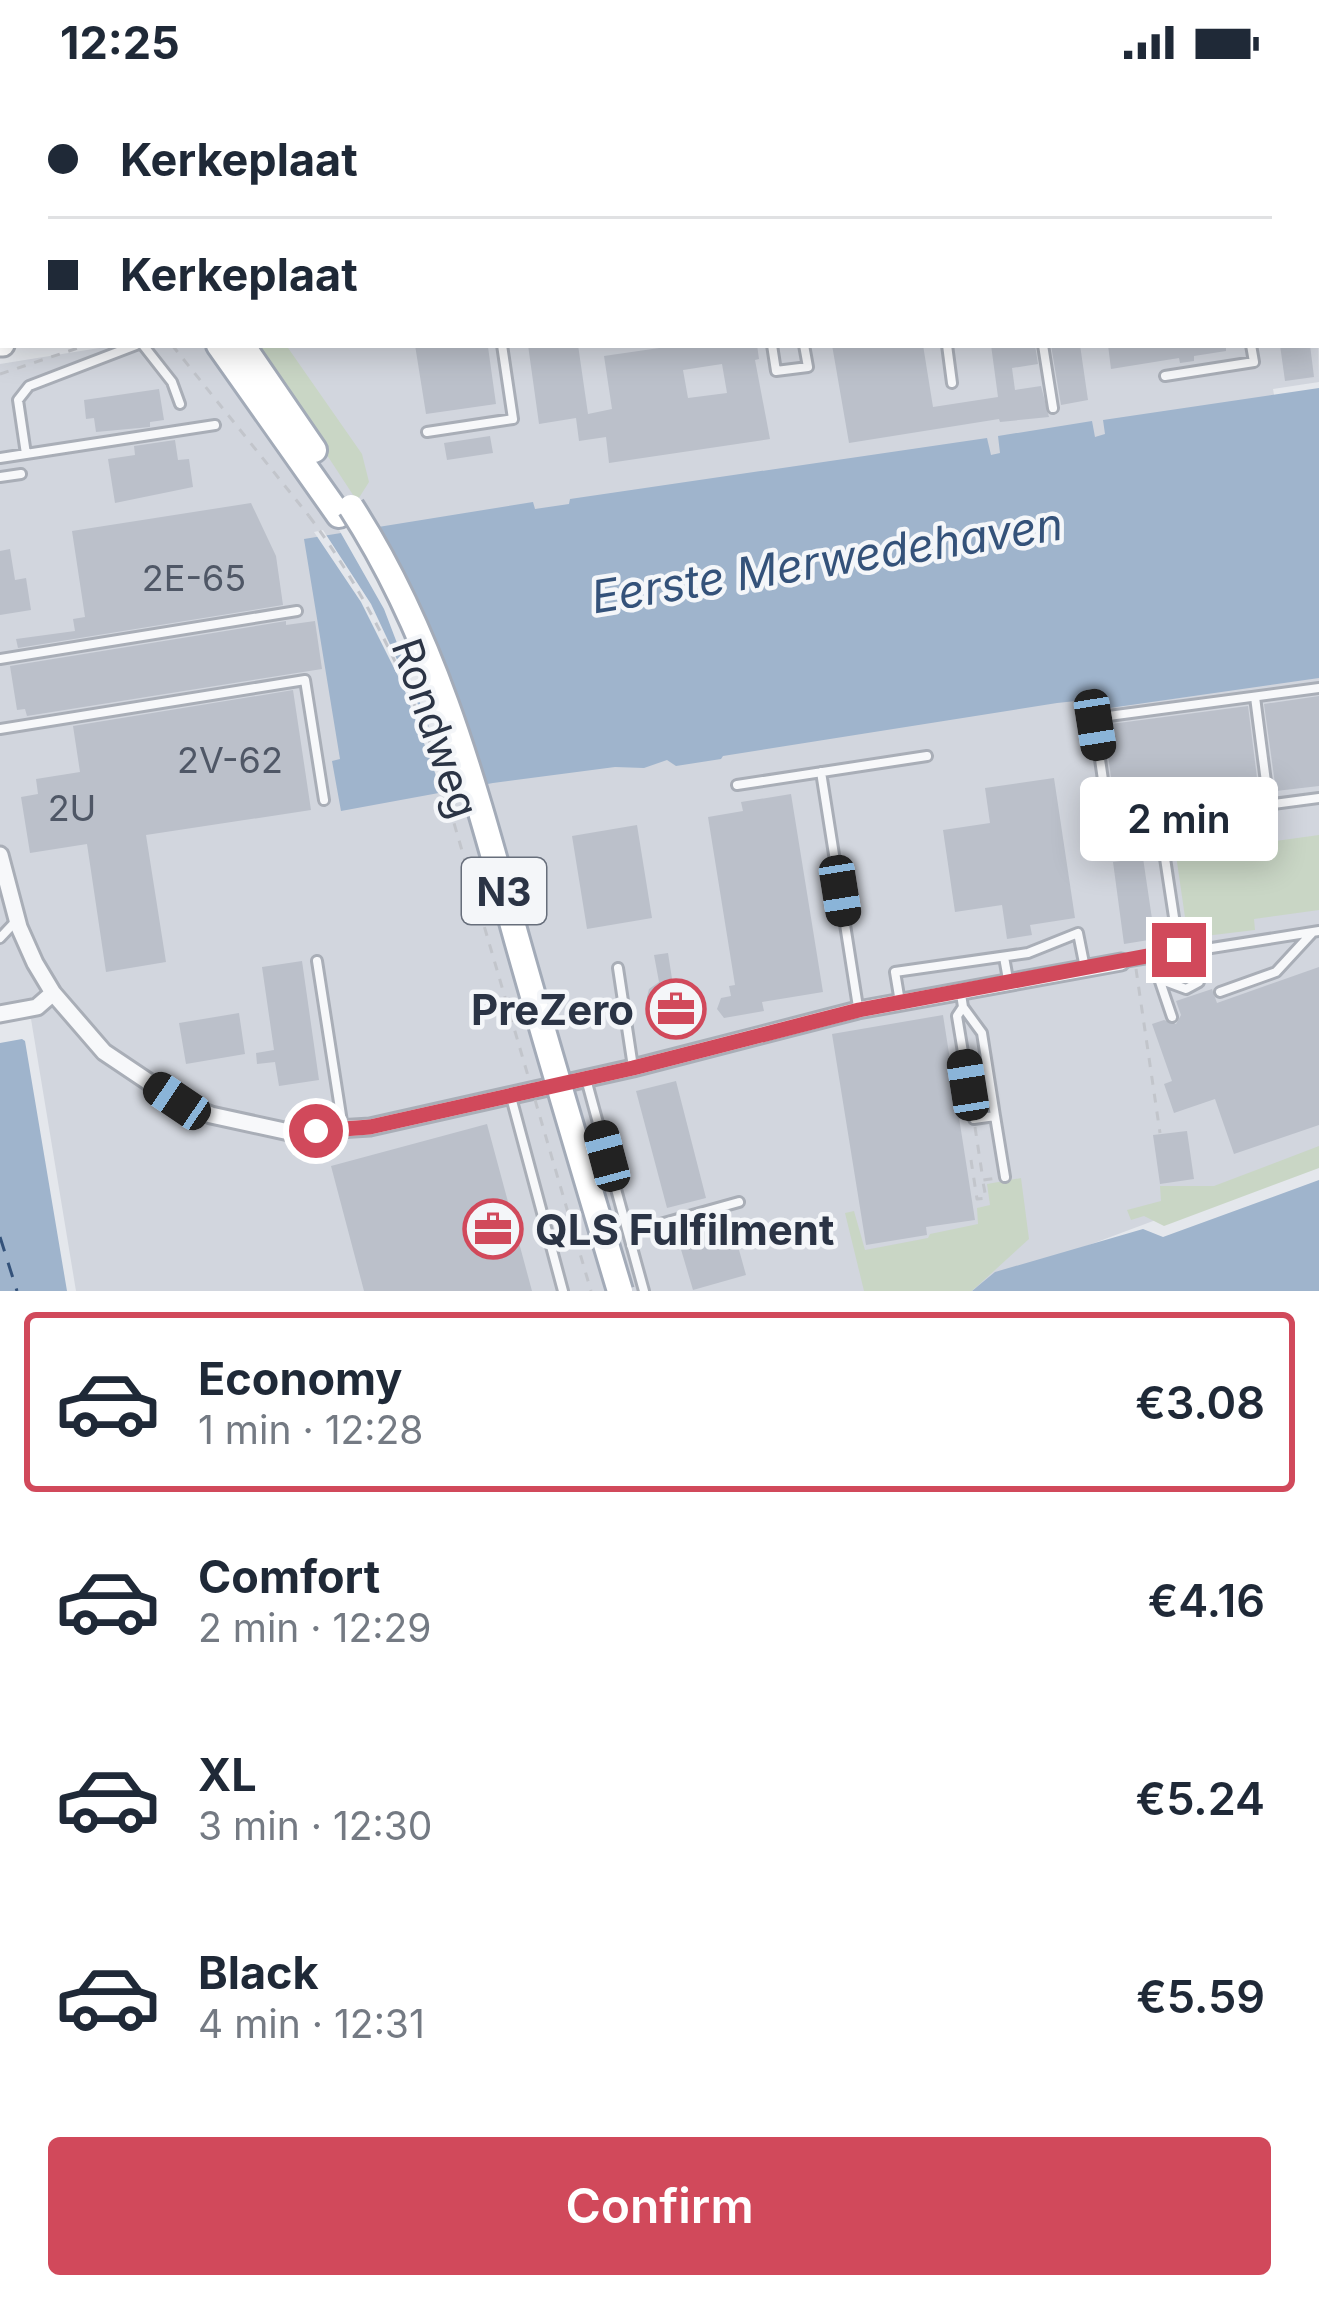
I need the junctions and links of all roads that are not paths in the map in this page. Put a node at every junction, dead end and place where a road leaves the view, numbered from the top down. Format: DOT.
graph roads {
  1 [pos="132,348"];
  2 [pos="143,348"];
  3 [pos="221,348"];
  4 [pos="244,348"];
  5 [pos="502,348"];
  6 [pos="772,348"];
  7 [pos="805,348"];
  8 [pos="947,348"];
  9 [pos="1043,348"];
  10 [pos="1252,348"];
  11 [pos="1165,376"];
  12 [pos="952,383"];
  13 [pos="180,404"];
  14 [pos="1053,408"];
  15 [pos="215,425"];
  16 [pos="427,432"];
  17 [pos="26,454"];
  18 [pos="0,458"];
  19 [pos="21,474"];
  20 [pos="0,477"];
  21 [pos="345,511"];
  22 [pos="297,611"];
  23 [pos="0,659"];
  24 [pos="1319,688"];
  25 [pos="1255,697"];
  26 [pos="0,729"];
  27 [pos="927,756"];
  28 [pos="821,772"];
  29 [pos="737,785"];
  30 [pos="1319,798"];
  31 [pos="324,800"];
  32 [pos="1269,805"];
  33 [pos="1160,819"];
  34 [pos="0,855"];
  35 [pos="16,920"];
  36 [pos="1316,932"];
  37 [pos="0,938"];
  38 [pos="1182,950"];
  39 [pos="1151,955"];
  40 [pos="1004,957"];
  41 [pos="1128,960"];
  42 [pos="317,961"];
  43 [pos="618,968"];
  44 [pos="1085,969"];
  45 [pos="1159,979"];
  46 [pos="1010,985"];
  47 [pos="1220,992"];
  48 [pos="53,993"];
  49 [pos="962,999"];
  50 [pos="900,1002"];
  51 [pos="859,1010"];
  52 [pos="0,1014"];
  53 [pos="1172,1017"];
  54 [pos="633,1068"];
  55 [pos="586,1079"];
  56 [pos="512,1097"];
  57 [pos="995,1116"];
  58 [pos="343,1130"];
  59 [pos="1005,1177"];
  60 [pos="739,1202"];
  61 [pos="628,1233"];
  62 [pos="562,1291"];
  63 [pos="603,1291"];
  64 [pos="620,1291"];
  65 [pos="644,1291"];
  1 -- 17 [label="lane"];
  2 -- 13 [label="lane"];
  3 -- 21 [label="main road, Rondweg / N3"];
  4 -- 21 [label="main road, Rondweg / N3"];
  5 -- 16 [label="lane"];
  6 -- 7 [label="lane"];
  8 -- 12 [label="lane"];
  9 -- 14 [label="lane"];
  10 -- 11 [label="lane"];
  15 -- 17 [label="lane"];
  17 -- 18 [label="lane"];
  19 -- 20 [label="lane"];
  21 -- 63 [label="main road, Rondweg / N3"];
  21 -- 64 [label="main road, Rondweg / N3, bridge"];
  22 -- 23 [label="lane"];
  24 -- 25 [label="lane"];
  25 -- 32 [label="lane"];
  25 -- 33 [label="lane"];
  26 -- 31 [label="lane"];
  27 -- 28 [label="lane"];
  28 -- 29 [label="lane"];
  28 -- 51 [label="lane"];
  30 -- 32 [label="lane"];
  32 -- 33 [label="lane"];
  33 -- 38 [label="lane"];
  34 -- 35 [label="street"];
  35 -- 37 [label="lane"];
  35 -- 48 [label="street"];
  36 -- 38 [label="lane"];
  36 -- 47 [label="lane"];
  38 -- 39 [label="lane"];
  38 -- 45 [label="lane"];
  39 -- 41 [label="lane"];
  39 -- 45 [label="lane"];
  40 -- 44 [label="lane"];
  40 -- 46 [label="lane"];
  40 -- 50 [label="lane"];
  41 -- 44 [label="street"];
  42 -- 58 [label="lane"];
  43 -- 54 [label="lane"];
  44 -- 46 [label="street"];
  45 -- 53 [label="lane"];
  46 -- 49 [label="street"];
  48 -- 52 [label="street"];
  48 -- 58 [label="street"];
  49 -- 50 [label="street"];
  49 -- 57 [label="lane"];
  49 -- 57 [label="lane"];
  50 -- 51 [label="street"];
  51 -- 54 [label="street"];
  54 -- 55 [label="street"];
  55 -- 56 [label="street"];
  55 -- 61 [label="lane"];
  56 -- 58 [label="street"];
  56 -- 62 [label="lane"];
  57 -- 59 [label="lane"];
  60 -- 61 [label="lane"];
  61 -- 65 [label="lane"];
}
